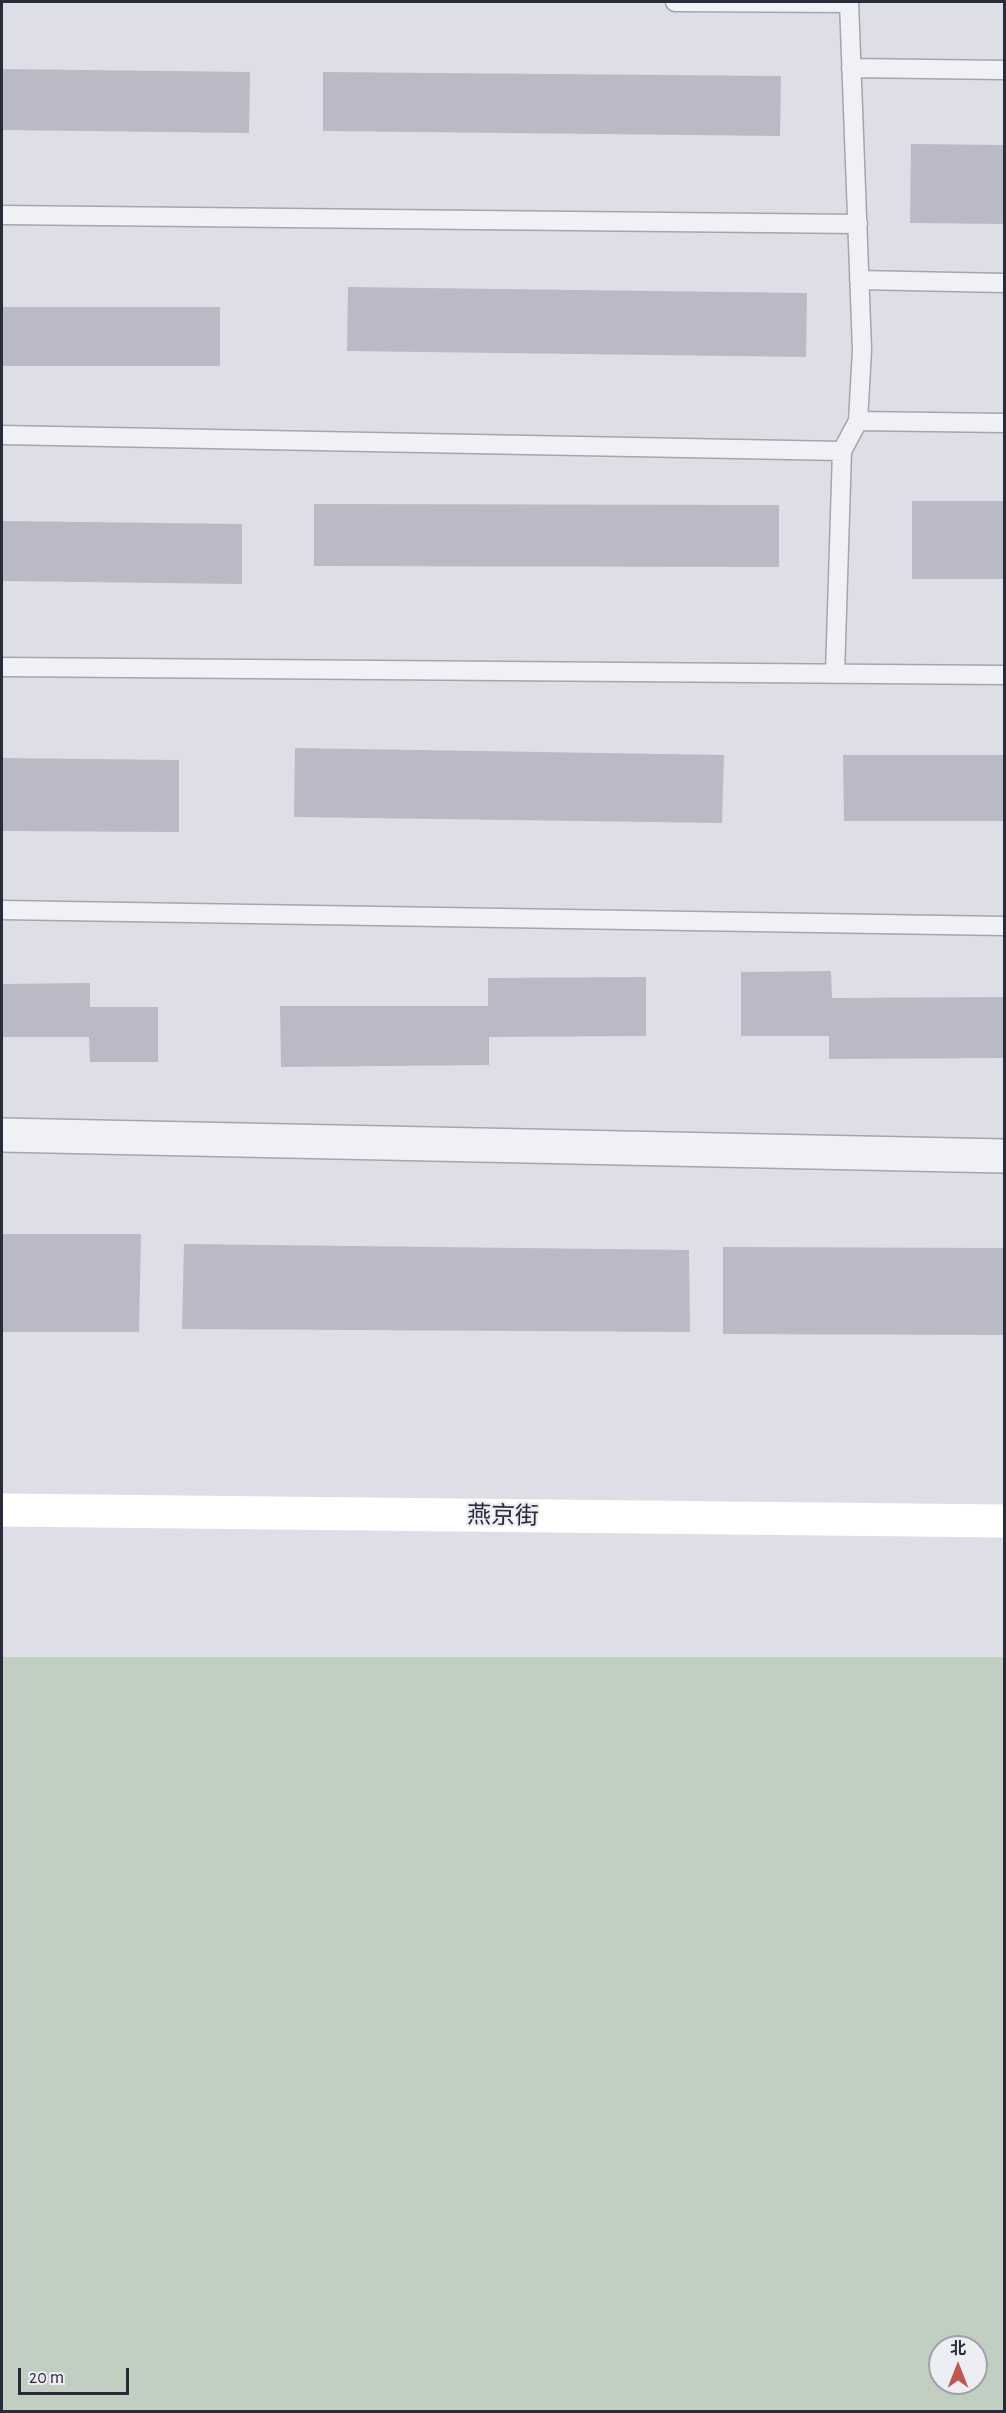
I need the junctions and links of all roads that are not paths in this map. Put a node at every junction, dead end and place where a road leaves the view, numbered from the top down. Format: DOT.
graph roads {
  1 [pos="675,2"];
  2 [pos="849,2"];
  3 [pos="851,68"];
  4 [pos="1005,70"];
  5 [pos="2,215"];
  6 [pos="858,224"];
  7 [pos="860,280"];
  8 [pos="1005,283"];
  9 [pos="858,421"];
  10 [pos="1005,423"];
  11 [pos="2,435"];
  12 [pos="842,451"];
  13 [pos="2,667"];
  14 [pos="835,674"];
  15 [pos="1005,675"];
  16 [pos="2,910"];
  17 [pos="1005,926"];
  18 [pos="2,1135"];
  19 [pos="1005,1156"];
  20 [pos="2,1510"];
  21 [pos="1005,1521"];
  1 -- 2 [label="lane"];
  2 -- 3 [label="lane"];
  3 -- 4 [label="lane"];
  3 -- 6 [label="lane"];
  5 -- 6 [label="lane"];
  6 -- 7 [label="lane"];
  7 -- 8 [label="lane"];
  7 -- 9 [label="lane"];
  9 -- 10 [label="lane"];
  9 -- 12 [label="lane"];
  11 -- 12 [label="lane"];
  12 -- 14 [label="lane"];
  13 -- 14 [label="lane"];
  14 -- 15 [label="lane"];
  16 -- 17 [label="lane"];
  18 -- 19 [label="street"];
  20 -- 21 [label="main road, 燕京街"];
}
